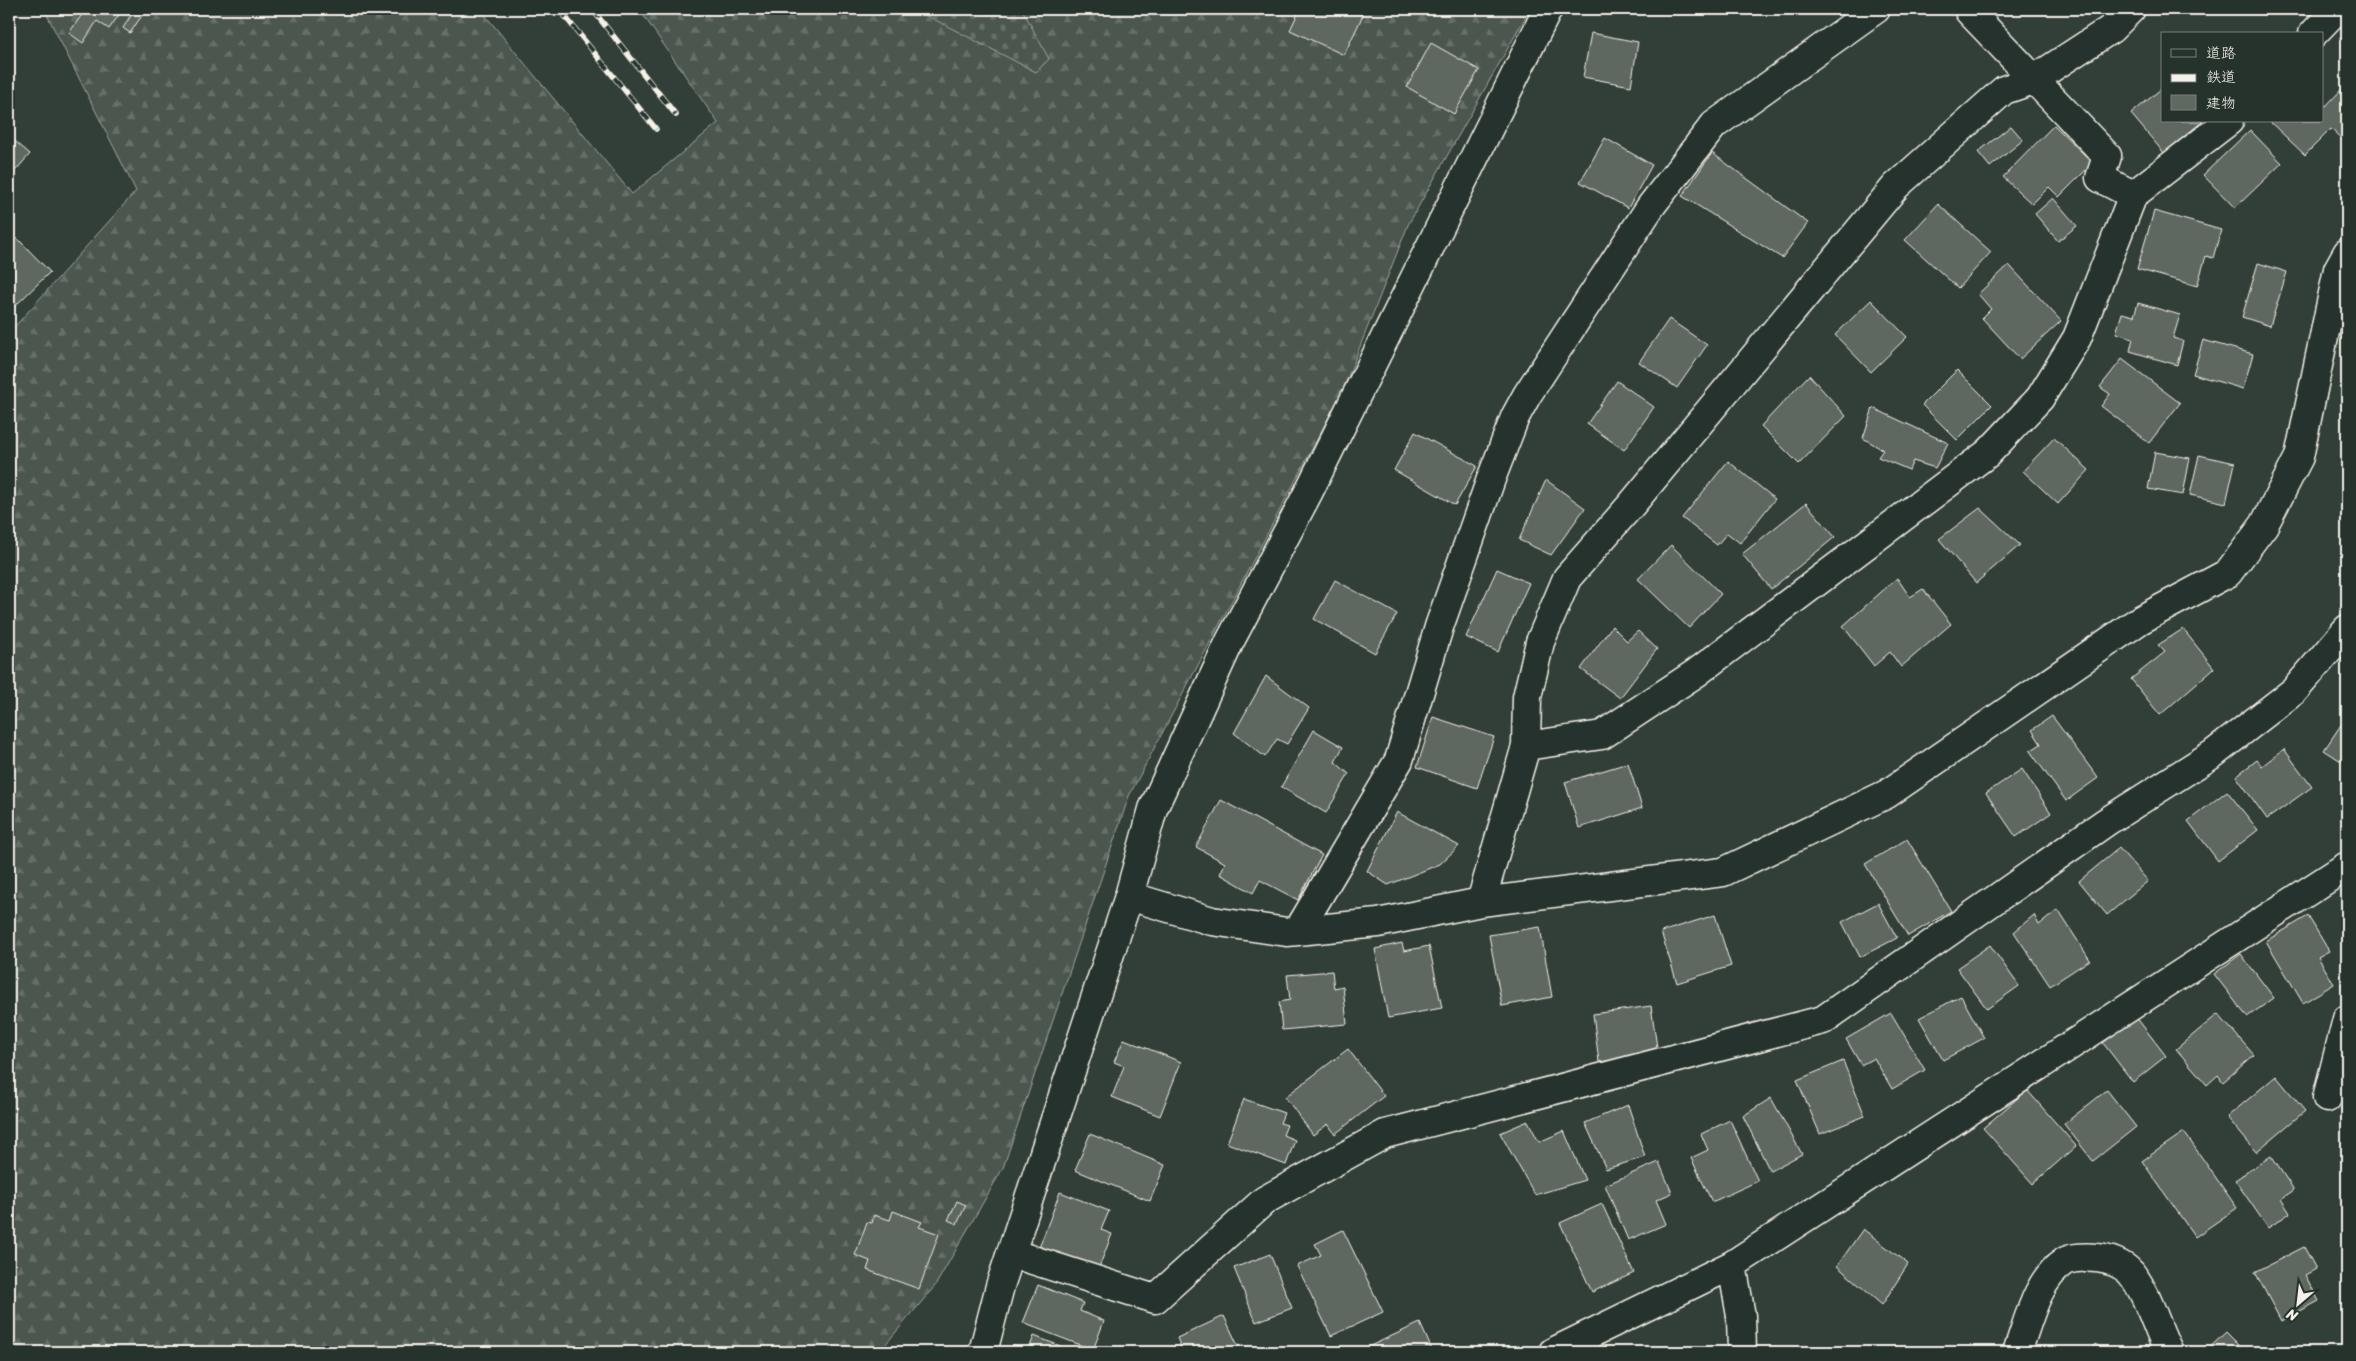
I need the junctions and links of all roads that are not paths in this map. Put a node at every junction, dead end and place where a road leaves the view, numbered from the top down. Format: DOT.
graph roads {
  1 [pos="1548,9"];
  2 [pos="1876,9"];
  3 [pos="2131,9"];
  4 [pos="2337,9"];
  5 [pos="1969,11"];
  6 [pos="2315,32"];
  7 [pos="2033,80"];
  8 [pos="2228,122"];
  9 [pos="2133,194"];
  10 [pos="2347,253"];
  11 [pos="2347,629"];
  12 [pos="1526,746"];
  13 [pos="2347,866"];
  14 [pos="1129,896"];
  15 [pos="1481,902"];
  16 [pos="1298,931"];
  17 [pos="2347,1019"];
  18 [pos="2327,1098"];
  19 [pos="1011,1252"];
  20 [pos="1732,1265"];
  21 [pos="983,1352"];
  22 [pos="1553,1352"];
  23 [pos="1742,1352"];
  24 [pos="2017,1352"];
  25 [pos="2169,1352"];
  1 -- 14 [label="street"];
  2 -- 16 [label="street"];
  3 -- 7 [label="street"];
  4 -- 6 [label="street"];
  5 -- 7 [label="street"];
  7 -- 9 [label="street"];
  7 -- 12 [label="street"];
  8 -- 9 [label="street"];
  9 -- 12 [label="street"];
  10 -- 15 [label="street"];
  11 -- 19 [label="street"];
  12 -- 15 [label="street"];
  13 -- 20 [label="street"];
  14 -- 16 [label="street"];
  14 -- 19 [label="street"];
  15 -- 16 [label="street"];
  17 -- 18 [label="street"];
  19 -- 21 [label="street"];
  20 -- 22 [label="street"];
  20 -- 23 [label="street"];
  24 -- 25 [label="street"];
}
